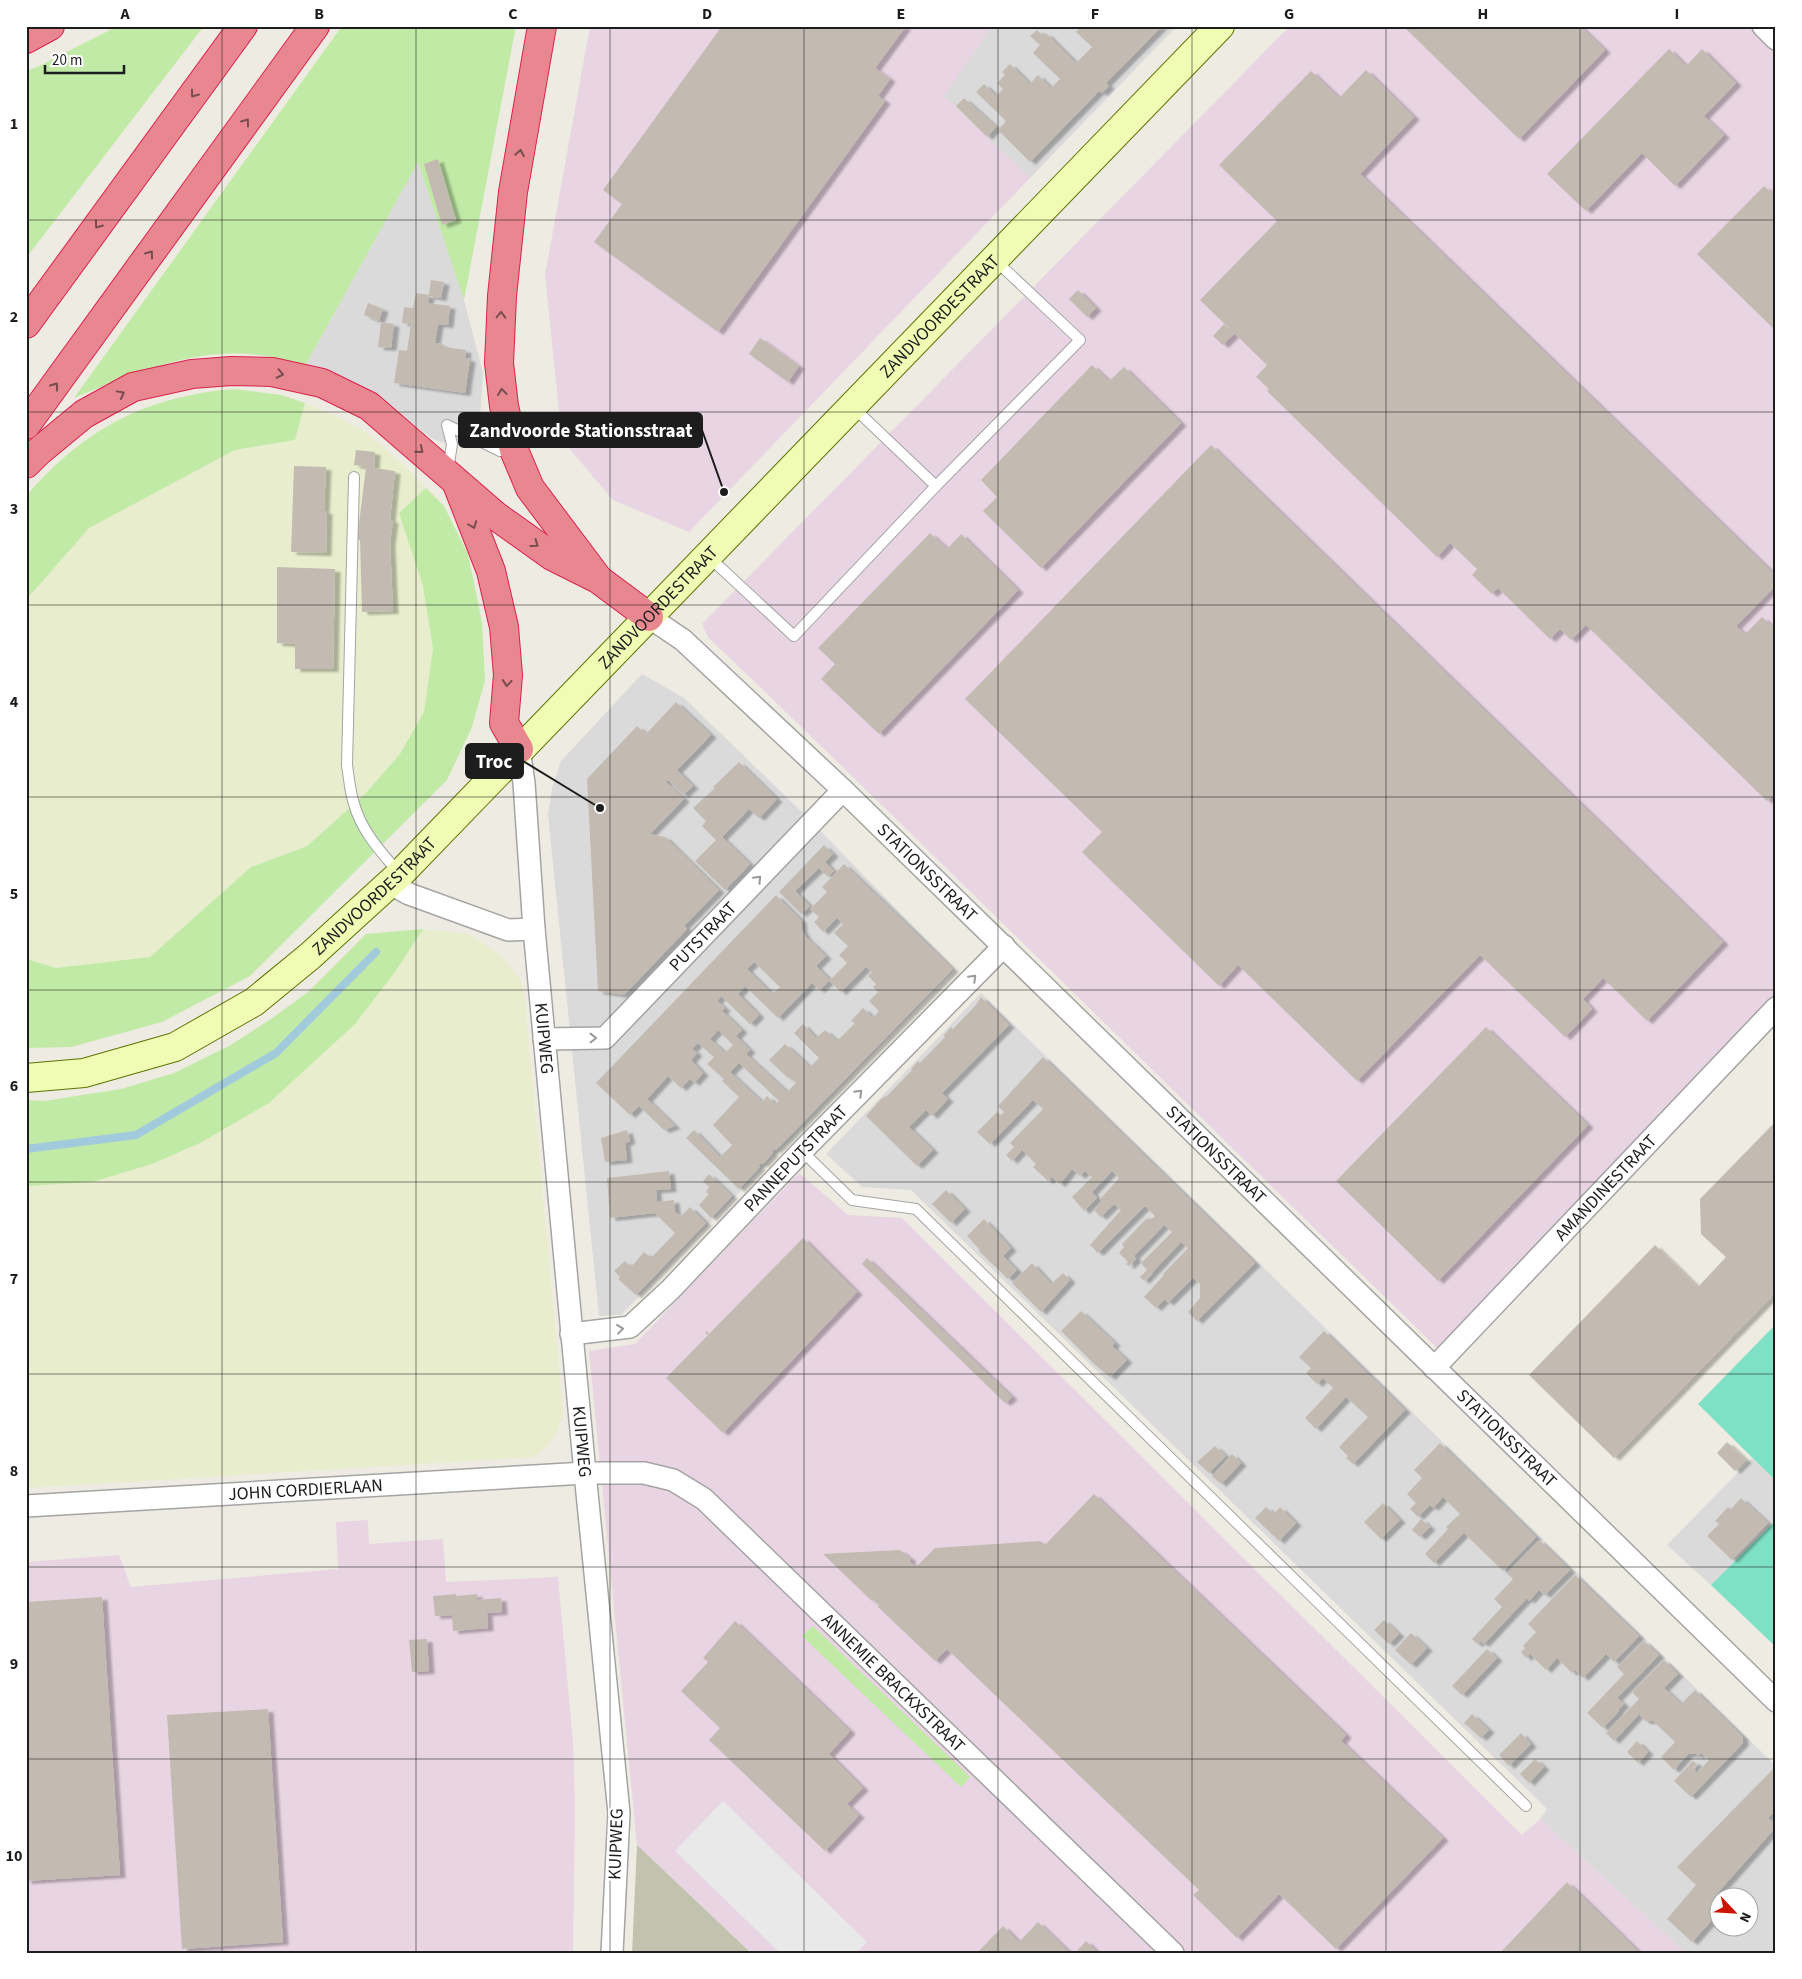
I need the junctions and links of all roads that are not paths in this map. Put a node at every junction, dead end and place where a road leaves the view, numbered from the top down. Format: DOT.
graph roads {
  1 [pos="50,26"];
  2 [pos="243,26"];
  3 [pos="315,26"];
  4 [pos="542,26"];
  5 [pos="1220,26"];
  6 [pos="1763,26"];
  7 [pos="26,39"];
  8 [pos="1776,39"];
  9 [pos="994,260"];
  10 [pos="26,324"];
  11 [pos="852,407"];
  12 [pos="26,425"];
  13 [pos="514,450"];
  14 [pos="26,464"];
  15 [pos="451,476"];
  16 [pos="354,477"];
  17 [pos="936,486"];
  18 [pos="708,556"];
  19 [pos="598,579"];
  20 [pos="650,617"];
  21 [pos="519,749"];
  22 [pos="843,790"];
  23 [pos="394,878"];
  24 [pos="534,930"];
  25 [pos="1004,946"];
  26 [pos="1776,1008"];
  27 [pos="544,1039"];
  28 [pos="26,1078"];
  29 [pos="802,1151"];
  30 [pos="572,1334"];
  31 [pos="1434,1368"];
  32 [pos="585,1473"];
  33 [pos="26,1506"];
  34 [pos="1776,1701"];
  35 [pos="1526,1806"];
  36 [pos="612,1953"];
  37 [pos="1173,1953"];
  1 -- 7 [label="highway"];
  2 -- 10 [label="highway, one-way"];
  12 -- 3 [label="highway, one-way"];
  13 -- 4 [label="highway, one-way"];
  5 -- 9 [label="main road, ZANDVOORDESTRAAT"];
  6 -- 8 [label="street"];
  9 -- 11 [label="main road, ZANDVOORDESTRAAT"];
  9 -- 17 [label="lane"];
  11 -- 17 [label="lane"];
  11 -- 18 [label="main road, ZANDVOORDESTRAAT"];
  13 -- 15 [label="lane"];
  13 -- 19 [label="highway"];
  14 -- 15 [label="highway, one-way"];
  15 -- 19 [label="highway, one-way"];
  15 -- 21 [label="highway, one-way"];
  16 -- 23 [label="lane"];
  17 -- 18 [label="lane"];
  18 -- 20 [label="main road, ZANDVOORDESTRAAT"];
  19 -- 20 [label="highway"];
  20 -- 21 [label="main road, ZANDVOORDESTRAAT"];
  20 -- 22 [label="street, STATIONSSTRAAT"];
  21 -- 23 [label="main road, ZANDVOORDESTRAAT"];
  21 -- 24 [label="street, KUIPWEG"];
  22 -- 25 [label="street, STATIONSSTRAAT"];
  27 -- 22 [label="street, PUTSTRAAT, one-way"];
  23 -- 24 [label="street"];
  23 -- 28 [label="main road, ZANDVOORDESTRAAT"];
  24 -- 27 [label="street, KUIPWEG"];
  29 -- 25 [label="street, PANNEPUTSTRAAT, one-way"];
  25 -- 31 [label="street, STATIONSSTRAAT"];
  26 -- 31 [label="street, AMANDINESTRAAT"];
  27 -- 30 [label="street, KUIPWEG"];
  30 -- 29 [label="street, PANNEPUTSTRAAT, one-way"];
  29 -- 35 [label="lane"];
  30 -- 32 [label="street, KUIPWEG"];
  31 -- 34 [label="street, STATIONSSTRAAT"];
  32 -- 33 [label="street, JOHN CORDIERLAAN"];
  32 -- 36 [label="street, KUIPWEG"];
  32 -- 37 [label="street, ANNEMIE BRACKXSTRAAT"];
}
